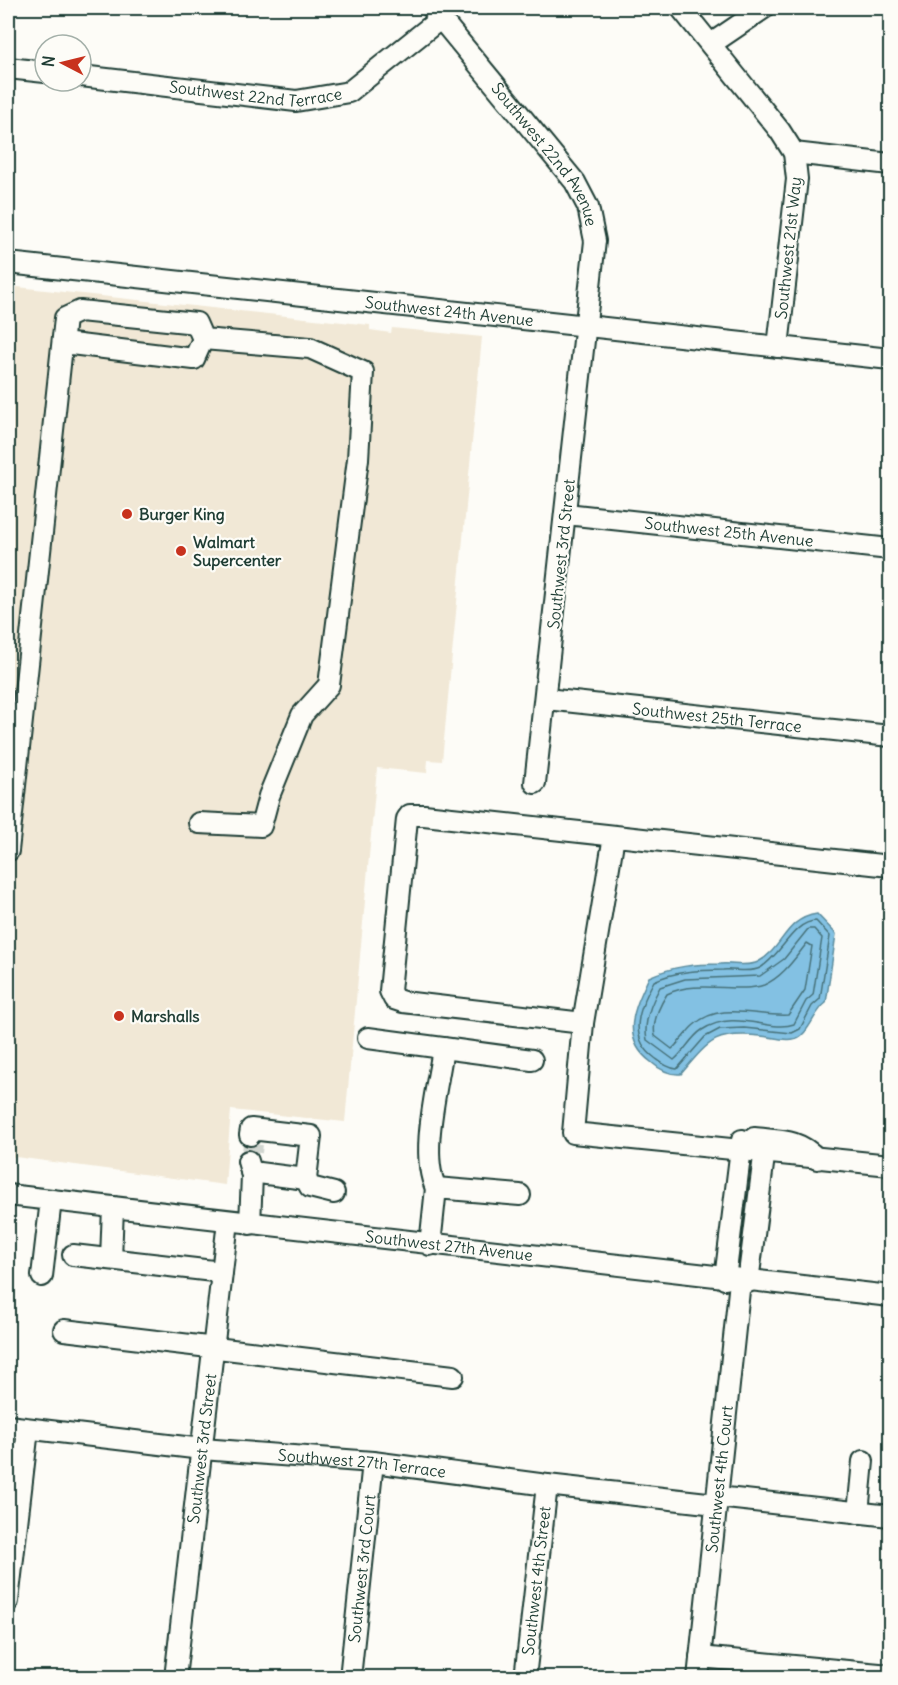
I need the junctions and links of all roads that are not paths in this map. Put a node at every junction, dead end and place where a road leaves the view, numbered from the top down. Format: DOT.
graph roads {
  1 [pos="681,8"];
  2 [pos="764,8"];
  3 [pos="436,13"];
  4 [pos="711,44"];
  5 [pos="8,68"];
  6 [pos="33,71"];
  7 [pos="93,77"];
  8 [pos="794,153"];
  9 [pos="891,164"];
  10 [pos="8,263"];
  11 [pos="586,326"];
  12 [pos="203,339"];
  13 [pos="63,343"];
  14 [pos="778,347"];
  15 [pos="891,359"];
  16 [pos="566,514"];
  17 [pos="891,549"];
  18 [pos="546,699"];
  19 [pos="891,736"];
  20 [pos="535,783"];
  21 [pos="11,803"];
  22 [pos="199,823"];
  23 [pos="614,836"];
  24 [pos="8,851"];
  25 [pos="891,866"];
  26 [pos="583,1023"];
  27 [pos="368,1038"];
  28 [pos="443,1048"];
  29 [pos="532,1060"];
  30 [pos="742,1144"];
  31 [pos="765,1146"];
  32 [pos="249,1151"];
  33 [pos="891,1165"];
  34 [pos="306,1179"];
  35 [pos="436,1188"];
  36 [pos="334,1193"];
  37 [pos="8,1195"];
  38 [pos="520,1195"];
  39 [pos="51,1200"];
  40 [pos="113,1207"];
  41 [pos="228,1221"];
  42 [pos="250,1224"];
  43 [pos="430,1245"];
  44 [pos="73,1255"];
  45 [pos="111,1259"];
  46 [pos="222,1272"];
  47 [pos="42,1276"];
  48 [pos="738,1281"];
  49 [pos="891,1296"];
  50 [pos="64,1330"];
  51 [pos="213,1349"];
  52 [pos="453,1376"];
  53 [pos="8,1426"];
  54 [pos="28,1429"];
  55 [pos="202,1449"];
  56 [pos="863,1461"];
  57 [pos="373,1462"];
  58 [pos="547,1485"];
  59 [pos="717,1500"];
  60 [pos="858,1513"];
  61 [pos="891,1516"];
  62 [pos="8,1601"];
  63 [pos="700,1657"];
  64 [pos="891,1675"];
  65 [pos="175,1677"];
  66 [pos="350,1677"];
  67 [pos="525,1677"];
  68 [pos="698,1677"];
  1 -- 4 [label="street, Southwest 21st Way"];
  2 -- 4 [label="street"];
  3 -- 7 [label="street, Southwest 22nd Terrace"];
  3 -- 11 [label="street, Southwest 22nd Avenue"];
  4 -- 8 [label="street, Southwest 21st Way"];
  5 -- 6 [label="street"];
  8 -- 9 [label="street"];
  8 -- 14 [label="street, Southwest 21st Way"];
  10 -- 11 [label="street, Southwest 24th Avenue"];
  11 -- 14 [label="street, Southwest 24th Avenue"];
  11 -- 16 [label="street, Southwest 3rd Street"];
  12 -- 13 [label="street"];
  12 -- 13 [label="street"];
  12 -- 22 [label="street"];
  13 -- 21 [label="street"];
  14 -- 15 [label="street, Southwest 24th Avenue"];
  16 -- 17 [label="street, Southwest 25th Avenue"];
  16 -- 18 [label="street, Southwest 3rd Street"];
  18 -- 19 [label="street, Southwest 25th Terrace"];
  18 -- 20 [label="street, Southwest 3rd Street"];
  21 -- 24 [label="street"];
  23 -- 25 [label="street"];
  23 -- 26 [label="street"];
  23 -- 26 [label="street"];
  26 -- 30 [label="street"];
  27 -- 28 [label="street"];
  28 -- 29 [label="street"];
  28 -- 35 [label="street"];
  30 -- 31 [label="street"];
  30 -- 48 [label="street"];
  31 -- 33 [label="street"];
  31 -- 48 [label="street"];
  32 -- 34 [label="street"];
  32 -- 34 [label="street"];
  32 -- 42 [label="street"];
  34 -- 36 [label="street"];
  35 -- 38 [label="street"];
  35 -- 43 [label="street"];
  37 -- 39 [label="street, Southwest 27th Avenue"];
  39 -- 40 [label="street, Southwest 27th Avenue"];
  39 -- 47 [label="street"];
  40 -- 41 [label="street, Southwest 27th Avenue"];
  40 -- 45 [label="street"];
  41 -- 42 [label="street, Southwest 27th Avenue"];
  41 -- 46 [label="street, Southwest 3rd Street"];
  42 -- 43 [label="street, Southwest 27th Avenue"];
  43 -- 48 [label="street, Southwest 27th Avenue"];
  44 -- 45 [label="street"];
  45 -- 46 [label="street"];
  46 -- 51 [label="street, Southwest 3rd Street"];
  48 -- 49 [label="street, Southwest 27th Avenue"];
  48 -- 59 [label="street, Southwest 4th Court"];
  50 -- 51 [label="street"];
  51 -- 52 [label="street"];
  51 -- 55 [label="street, Southwest 3rd Street"];
  53 -- 54 [label="street, Southwest 27th Terrace"];
  54 -- 55 [label="street, Southwest 27th Terrace"];
  54 -- 62 [label="street"];
  55 -- 57 [label="street, Southwest 27th Terrace"];
  55 -- 65 [label="street, Southwest 3rd Street"];
  56 -- 60 [label="street"];
  57 -- 58 [label="street, Southwest 27th Terrace"];
  57 -- 66 [label="street, Southwest 3rd Court"];
  58 -- 59 [label="street, Southwest 27th Terrace"];
  58 -- 67 [label="street, Southwest 4th Street"];
  59 -- 60 [label="street, Southwest 27th Terrace"];
  59 -- 63 [label="street, Southwest 4th Court"];
  60 -- 61 [label="street, Southwest 27th Terrace"];
  63 -- 64 [label="street"];
  63 -- 68 [label="street, Southwest 4th Court"];
}
